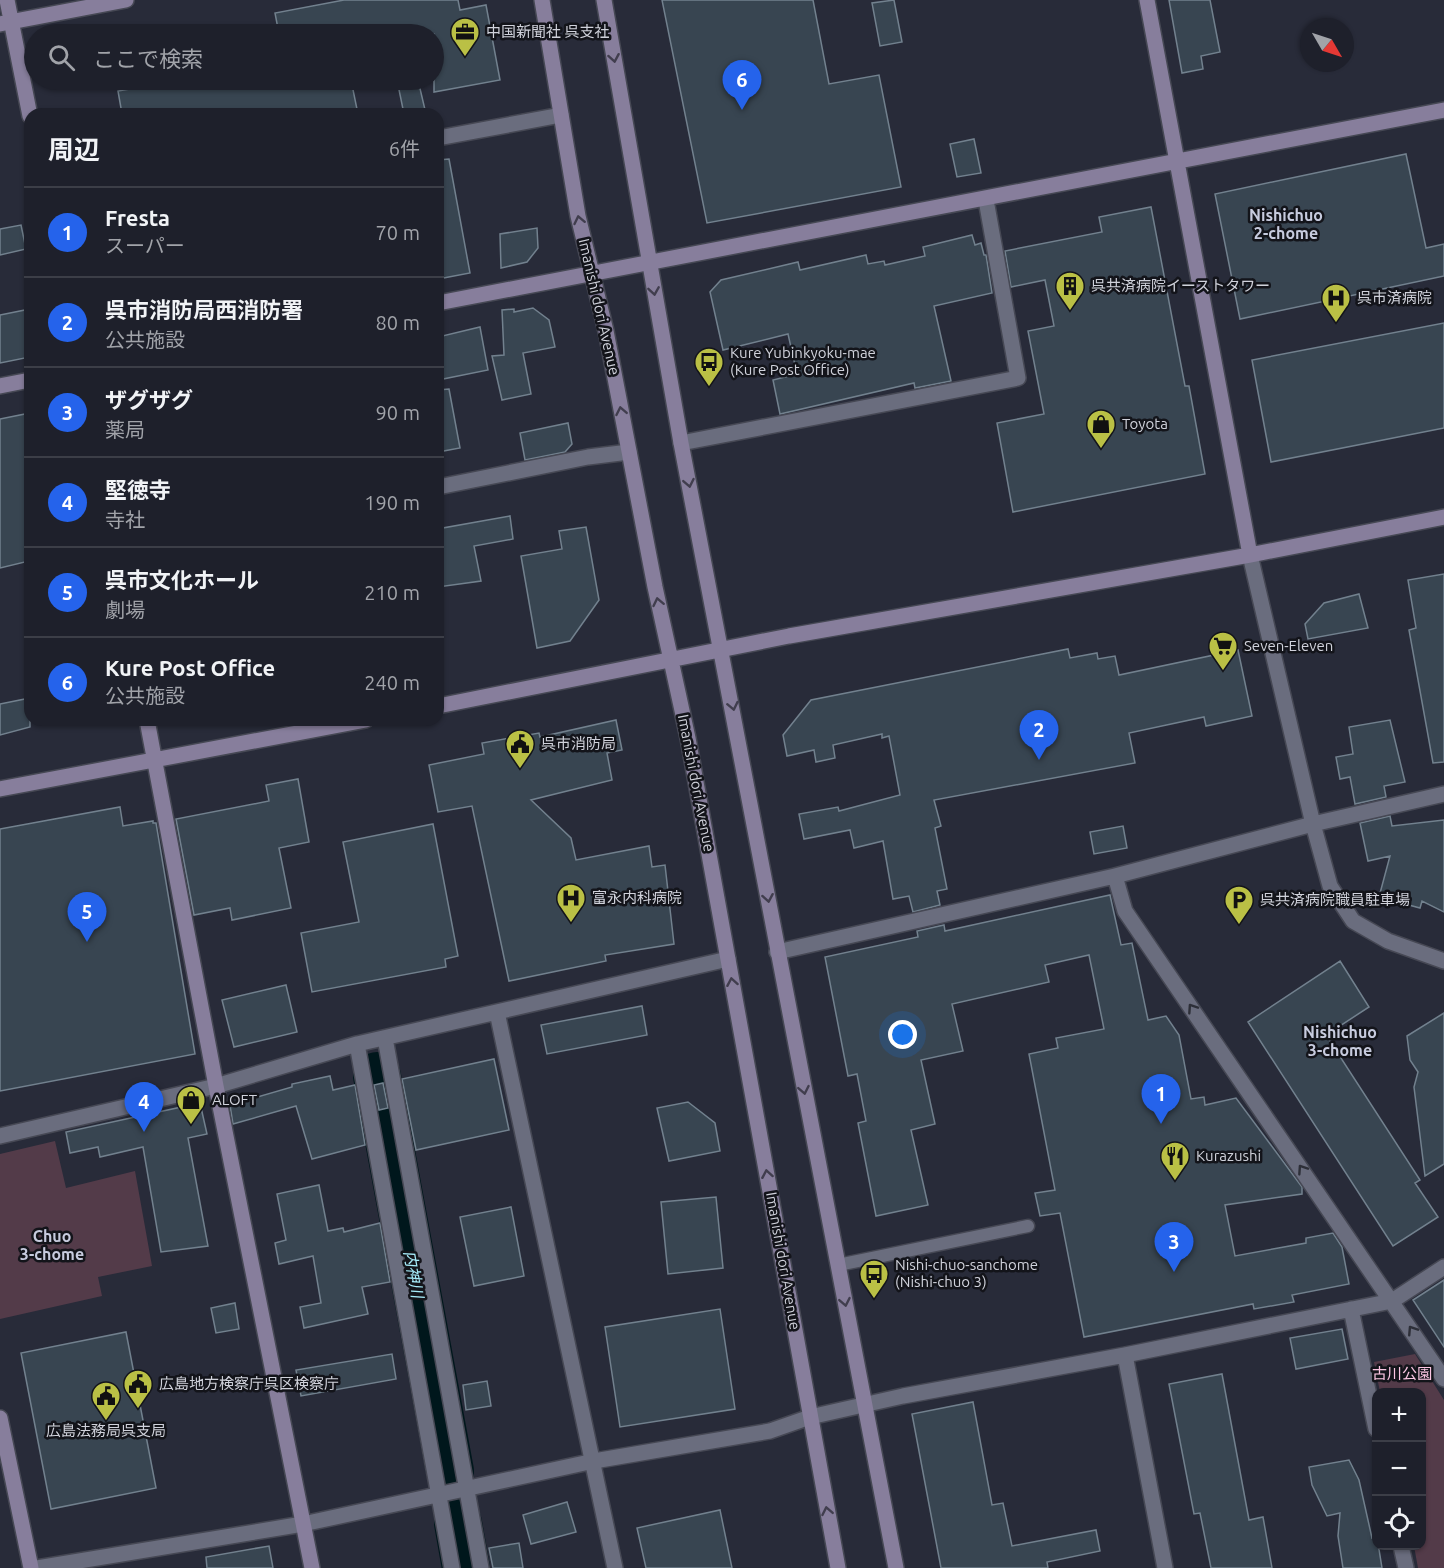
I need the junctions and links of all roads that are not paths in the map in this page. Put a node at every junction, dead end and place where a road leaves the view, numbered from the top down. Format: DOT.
graph roads {
  1 [pos="7,0"];
  2 [pos="126,0"];
  3 [pos="542,0"];
  4 [pos="604,0"];
  5 [pos="1147,0"];
  6 [pos="6,23"];
  7 [pos="28,108"];
  8 [pos="1444,110"];
  9 [pos="561,115"];
  10 [pos="444,137"];
  11 [pos="1177,164"];
  12 [pos="986,200"];
  13 [pos="649,262"];
  14 [pos="592,274"];
  15 [pos="444,302"];
  16 [pos="24,381"];
  17 [pos="0,386"];
  18 [pos="681,443"];
  19 [pos="629,452"];
  20 [pos="444,486"];
  21 [pos="1444,517"];
  22 [pos="1250,555"];
  23 [pos="721,649"];
  24 [pos="671,659"];
  25 [pos="444,705"];
  26 [pos="148,726"];
  27 [pos="335,726"];
  28 [pos="155,761"];
  29 [pos="0,789"];
  30 [pos="1444,794"];
  31 [pos="1312,824"];
  32 [pos="1115,876"];
  33 [pos="777,951"];
  34 [pos="728,959"];
  35 [pos="1444,961"];
  36 [pos="497,1012"];
  37 [pos="385,1038"];
  38 [pos="357,1044"];
  39 [pos="216,1086"];
  40 [pos="0,1136"];
  41 [pos="1028,1226"];
  42 [pos="838,1265"];
  43 [pos="1444,1267"];
  44 [pos="1392,1301"];
  45 [pos="1351,1309"];
  46 [pos="1125,1355"];
  47 [pos="1444,1379"];
  48 [pos="864,1405"];
  49 [pos="1372,1406"];
  50 [pos="810,1417"];
  51 [pos="0,1418"];
  52 [pos="594,1461"];
  53 [pos="466,1490"];
  54 [pos="440,1495"];
  55 [pos="303,1524"];
  56 [pos="1402,1550"];
  57 [pos="31,1568"];
  58 [pos="37,1568"];
  59 [pos="312,1568"];
  60 [pos="452,1568"];
  61 [pos="481,1568"];
  62 [pos="615,1568"];
  63 [pos="838,1568"];
  64 [pos="896,1568"];
  65 [pos="1165,1568"];
  66 [pos="1406,1568"];
  1 -- 6 [label="street"];
  2 -- 6 [label="street"];
  3 -- 9 [label="street, Imanishi dori Avenue"];
  4 -- 13 [label="street, one-way"];
  5 -- 11 [label="street"];
  6 -- 7 [label="street"];
  8 -- 11 [label="street"];
  9 -- 10 [label="street"];
  14 -- 9 [label="street, Imanishi dori Avenue, one-way"];
  11 -- 12 [label="street"];
  11 -- 22 [label="street"];
  12 -- 13 [label="street"];
  12 -- 18 [label="street"];
  13 -- 14 [label="street"];
  13 -- 18 [label="street, one-way"];
  14 -- 15 [label="street"];
  19 -- 14 [label="street, Imanishi dori Avenue, one-way"];
  16 -- 17 [label="street"];
  18 -- 23 [label="street, one-way"];
  19 -- 20 [label="street"];
  24 -- 19 [label="street, Imanishi dori Avenue, one-way"];
  21 -- 22 [label="street"];
  22 -- 23 [label="street"];
  22 -- 31 [label="street"];
  23 -- 24 [label="street"];
  23 -- 33 [label="street, one-way"];
  24 -- 25 [label="street"];
  24 -- 34 [label="street, Imanishi dori Avenue"];
  26 -- 28 [label="street"];
  27 -- 28 [label="street"];
  28 -- 29 [label="street"];
  28 -- 39 [label="street"];
  30 -- 31 [label="street"];
  31 -- 32 [label="street"];
  31 -- 35 [label="street"];
  32 -- 33 [label="street"];
  44 -- 32 [label="street, one-way"];
  33 -- 42 [label="street, one-way"];
  34 -- 36 [label="street"];
  50 -- 34 [label="street, Imanishi dori Avenue, one-way"];
  36 -- 37 [label="street"];
  36 -- 52 [label="street"];
  37 -- 38 [label="street"];
  37 -- 53 [label="street"];
  38 -- 39 [label="street"];
  38 -- 54 [label="street"];
  39 -- 40 [label="street"];
  39 -- 55 [label="street"];
  41 -- 42 [label="lane"];
  42 -- 48 [label="street, one-way"];
  43 -- 44 [label="street"];
  44 -- 45 [label="street"];
  47 -- 44 [label="street, one-way"];
  45 -- 46 [label="street"];
  45 -- 49 [label="street"];
  46 -- 48 [label="street"];
  46 -- 65 [label="street"];
  48 -- 50 [label="street"];
  48 -- 64 [label="street"];
  50 -- 52 [label="street"];
  63 -- 50 [label="street, Imanishi dori Avenue, one-way"];
  51 -- 57 [label="street"];
  52 -- 53 [label="street"];
  52 -- 62 [label="street"];
  53 -- 54 [label="street"];
  53 -- 61 [label="street"];
  54 -- 55 [label="street"];
  54 -- 60 [label="street"];
  55 -- 58 [label="street"];
  55 -- 59 [label="street"];
  56 -- 66 [label="street"];
}
